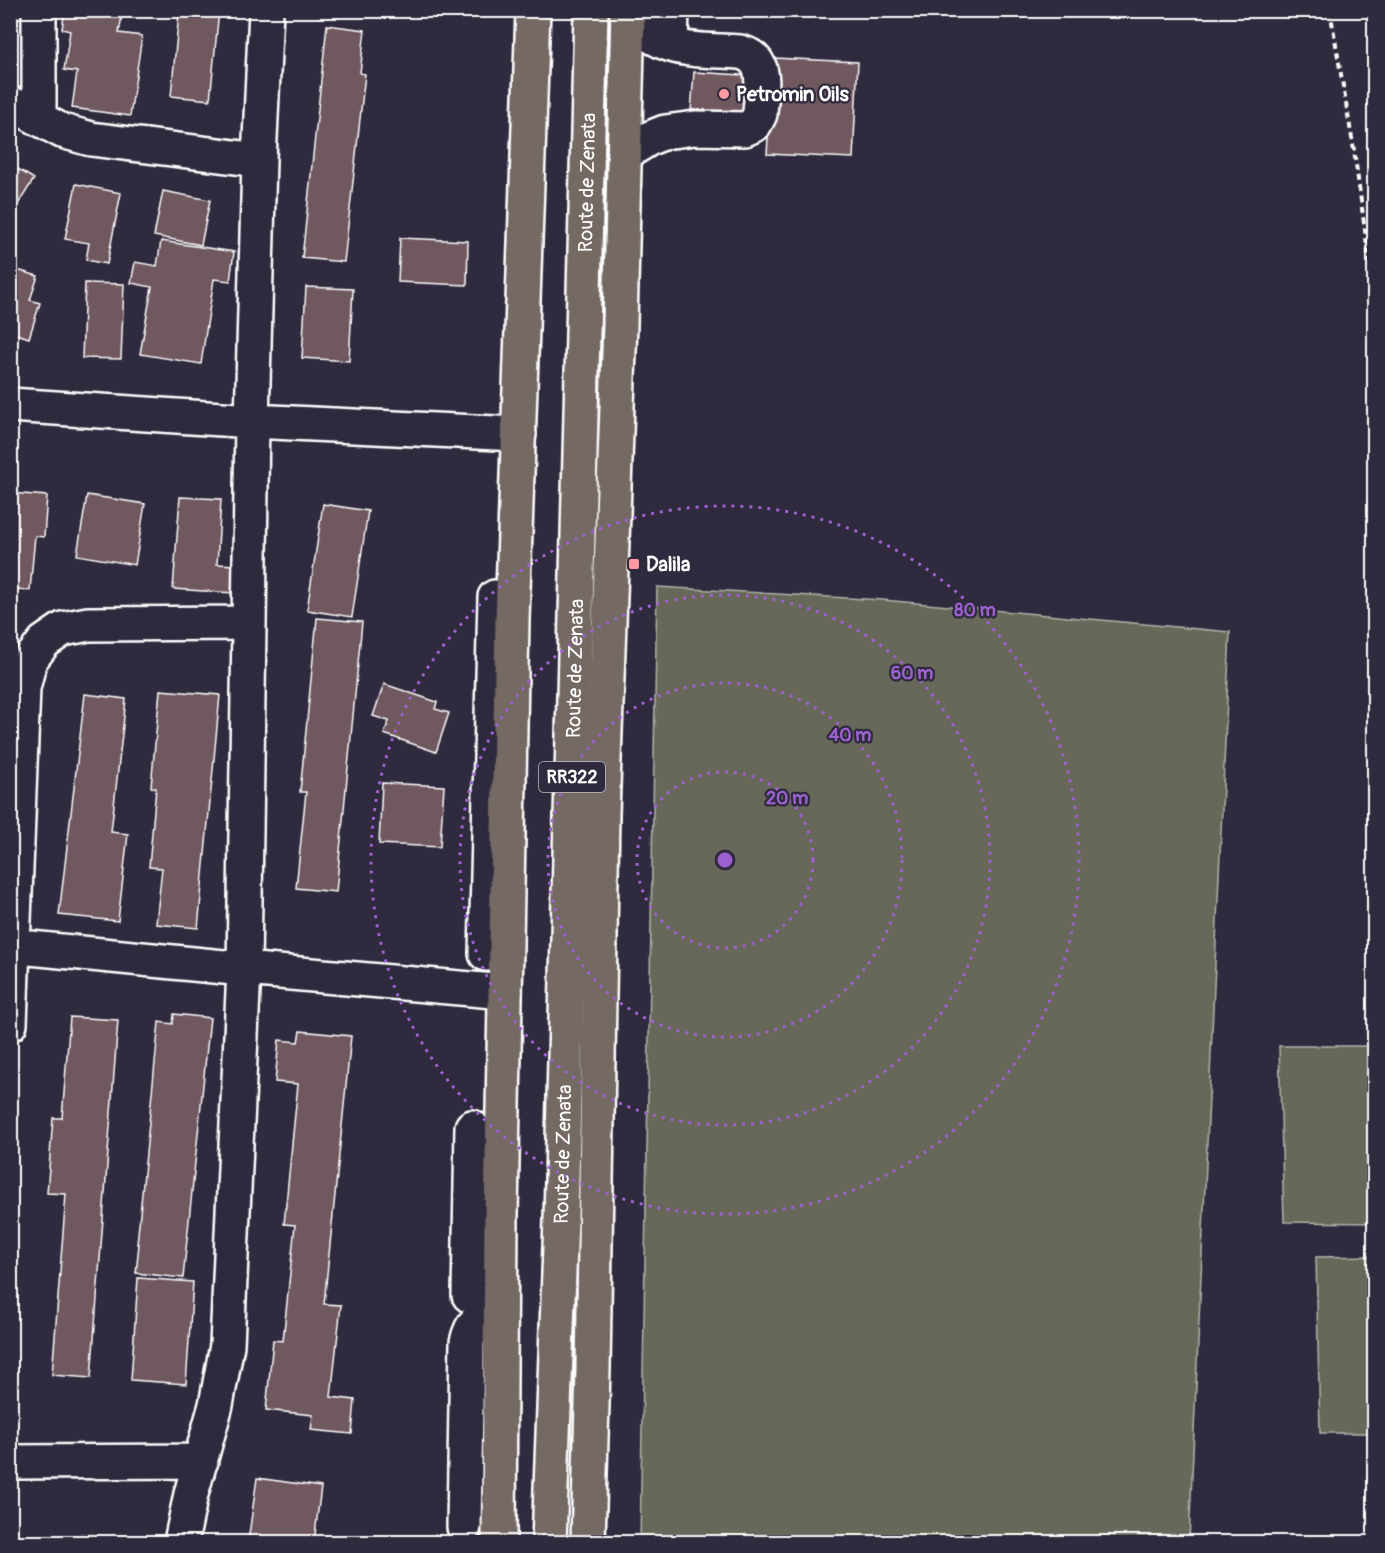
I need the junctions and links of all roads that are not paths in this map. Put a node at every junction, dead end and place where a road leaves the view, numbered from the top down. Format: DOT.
graph roads {
  1 [pos="39,10"];
  2 [pos="266,10"];
  3 [pos="533,10"];
  4 [pos="570,10"];
  5 [pos="591,10"];
  6 [pos="672,10"];
  7 [pos="628,13"];
  8 [pos="671,45"];
  9 [pos="10,103"];
  10 [pos="39,119"];
  11 [pos="624,154"];
  12 [pos="259,160"];
  13 [pos="10,405"];
  14 [pos="252,422"];
  15 [pos="519,434"];
  16 [pos="495,597"];
  17 [pos="249,623"];
  18 [pos="497,915"];
  19 [pos="12,946"];
  20 [pos="486,954"];
  21 [pos="244,969"];
  22 [pos="505,992"];
  23 [pos="10,1024"];
  24 [pos="472,1126"];
  25 [pos="487,1182"];
  26 [pos="469,1295"];
  27 [pos="500,1309"];
  28 [pos="201,1461"];
  29 [pos="10,1462"];
  30 [pos="464,1527"];
  31 [pos="181,1542"];
  32 [pos="499,1542"];
  33 [pos="530,1542"];
  34 [pos="549,1542"];
  35 [pos="588,1542"];
  1 -- 10 [label="street"];
  2 -- 12 [label="street"];
  3 -- 15 [label="main road"];
  4 -- 33 [label="main road, Route de Zenata / RR322"];
  5 -- 34 [label="main road, Route de Zenata / RR322"];
  6 -- 8 [label="street"];
  7 -- 8 [label="street"];
  7 -- 11 [label="main road, Route de Zenata / RR322"];
  8 -- 11 [label="street"];
  9 -- 10 [label="street"];
  10 -- 12 [label="street"];
  11 -- 35 [label="main road, Route de Zenata / RR322"];
  12 -- 14 [label="street"];
  13 -- 14 [label="street"];
  14 -- 15 [label="street"];
  14 -- 17 [label="street"];
  15 -- 18 [label="main road"];
  16 -- 18 [label="street"];
  17 -- 19 [label="street"];
  17 -- 21 [label="street"];
  18 -- 20 [label="street"];
  18 -- 22 [label="main road"];
  19 -- 21 [label="street"];
  19 -- 23 [label="street"];
  21 -- 22 [label="street"];
  21 -- 28 [label="street"];
  22 -- 25 [label="main road"];
  24 -- 25 [label="street"];
  25 -- 26 [label="street"];
  25 -- 27 [label="main road"];
  27 -- 30 [label="street"];
  27 -- 32 [label="main road"];
  28 -- 29 [label="street"];
  28 -- 31 [label="street"];
}
